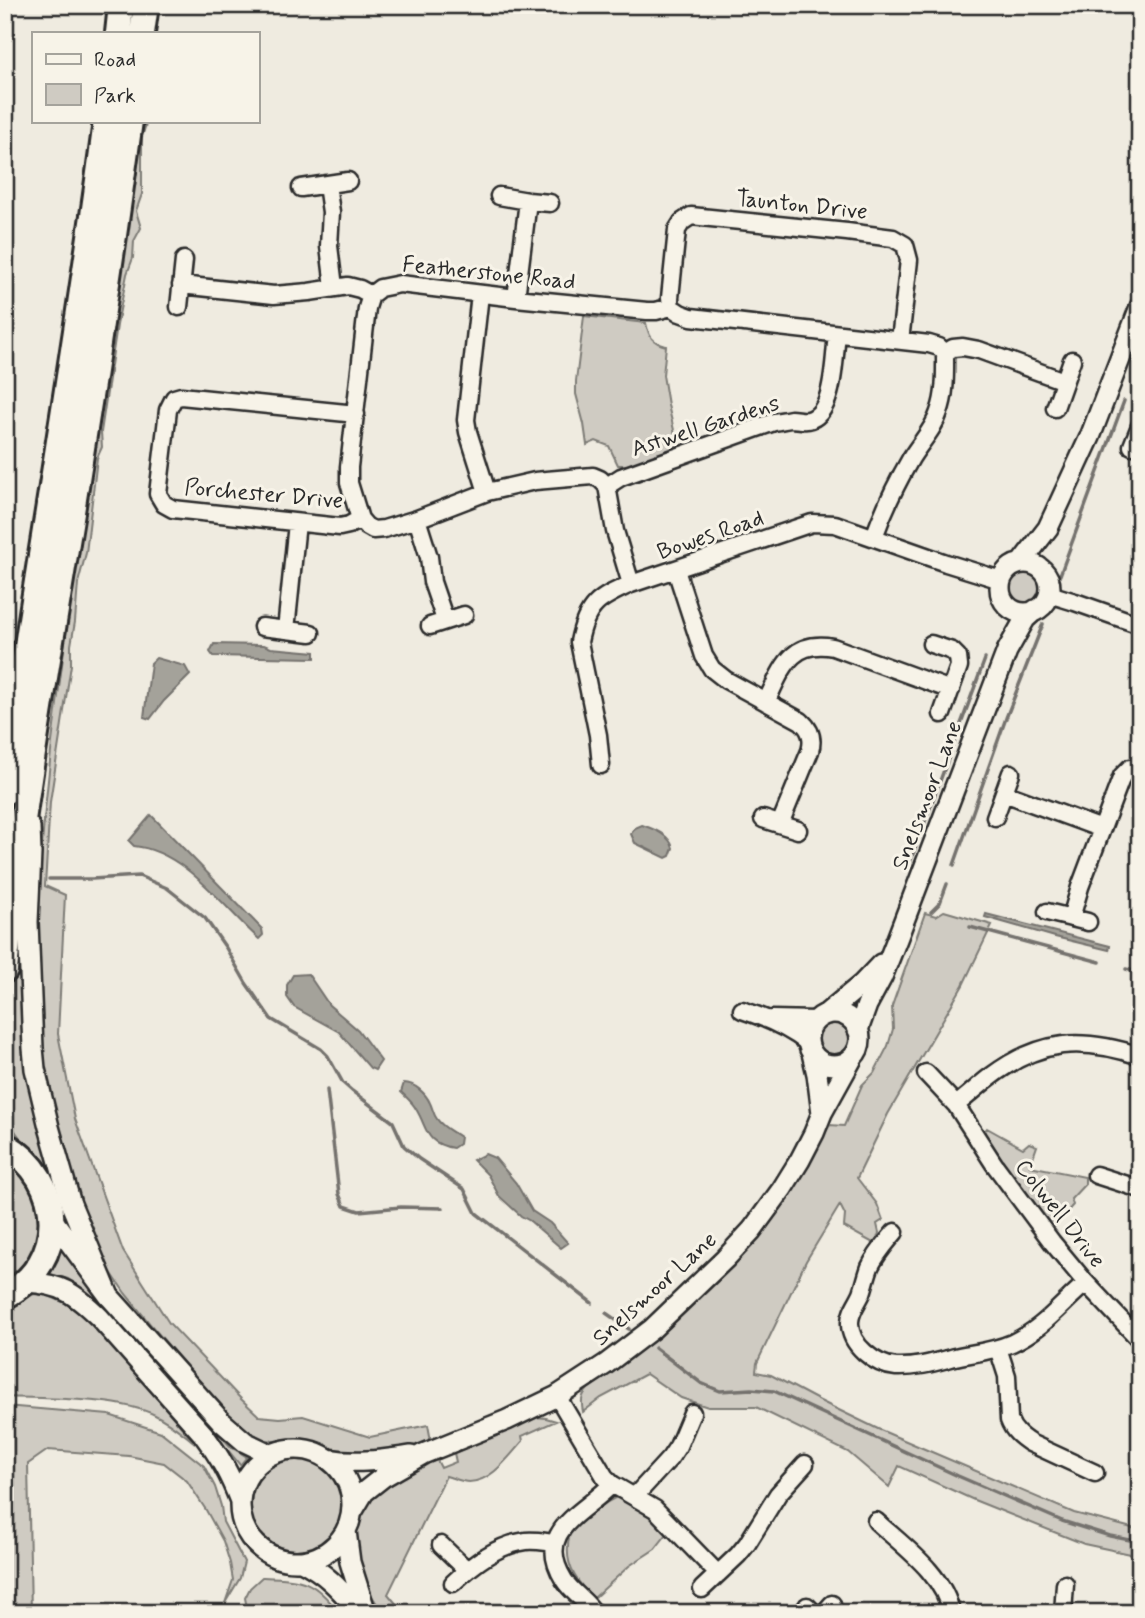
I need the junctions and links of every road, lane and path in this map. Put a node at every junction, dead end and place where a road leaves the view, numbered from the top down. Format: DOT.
graph roads {
  1 [pos="121,5"];
  2 [pos="146,5"];
  3 [pos="118,32"];
  4 [pos="142,32"];
  5 [pos="106,122"];
  6 [pos="130,122"];
  7 [pos="348,181"];
  8 [pos="327,185"];
  9 [pos="301,188"];
  10 [pos="499,196"];
  11 [pos="528,201"];
  12 [pos="550,203"];
  13 [pos="184,260"];
  14 [pos="181,285"];
  15 [pos="334,287"];
  16 [pos="480,294"];
  17 [pos="371,295"];
  18 [pos="516,298"];
  19 [pos="179,307"];
  20 [pos="671,307"];
  21 [pos="1140,307"];
  22 [pos="837,334"];
  23 [pos="900,341"];
  24 [pos="945,352"];
  25 [pos="1072,360"];
  26 [pos="1064,381"];
  27 [pos="1055,408"];
  28 [pos="356,414"];
  29 [pos="1140,426"];
  30 [pos="1132,446"];
  31 [pos="607,486"];
  32 [pos="487,492"];
  33 [pos="359,519"];
  34 [pos="418,519"];
  35 [pos="297,523"];
  36 [pos="1048,528"];
  37 [pos="874,537"];
  38 [pos="1021,563"];
  39 [pos="676,570"];
  40 [pos="1001,580"];
  41 [pos="631,584"];
  42 [pos="1047,585"];
  43 [pos="1006,604"];
  44 [pos="1035,611"];
  45 [pos="464,615"];
  46 [pos="1140,625"];
  47 [pos="262,628"];
  48 [pos="286,630"];
  49 [pos="311,633"];
  50 [pos="932,643"];
  51 [pos="1007,651"];
  52 [pos="953,682"];
  53 [pos="766,702"];
  54 [pos="942,714"];
  55 [pos="601,765"];
  56 [pos="1140,768"];
  57 [pos="1011,773"];
  58 [pos="17,790"];
  59 [pos="1004,793"];
  60 [pos="995,817"];
  61 [pos="763,820"];
  62 [pos="780,824"];
  63 [pos="1102,829"];
  64 [pos="798,830"];
  65 [pos="1047,912"];
  66 [pos="1071,918"];
  67 [pos="1088,922"];
  68 [pos="889,955"];
  69 [pos="5,970"];
  70 [pos="742,1010"];
  71 [pos="821,1017"];
  72 [pos="769,1019"];
  73 [pos="858,1030"];
  74 [pos="810,1048"];
  75 [pos="1140,1056"];
  76 [pos="853,1057"];
  77 [pos="926,1073"];
  78 [pos="956,1105"];
  79 [pos="822,1113"];
  80 [pos="6,1144"];
  81 [pos="1096,1175"];
  82 [pos="1140,1189"];
  83 [pos="52,1219"];
  84 [pos="895,1232"];
  85 [pos="26,1282"];
  86 [pos="1086,1283"];
  87 [pos="5,1296"];
  88 [pos="109,1296"];
  89 [pos="1140,1340"];
  90 [pos="999,1348"];
  91 [pos="557,1396"];
  92 [pos="692,1413"];
  93 [pos="270,1454"];
  94 [pos="423,1454"];
  95 [pos="328,1459"];
  96 [pos="805,1464"];
  97 [pos="1095,1473"];
  98 [pos="612,1484"];
  99 [pos="635,1496"];
  100 [pos="240,1501"];
  101 [pos="876,1521"];
  102 [pos="349,1522"];
  103 [pos="554,1543"];
  104 [pos="441,1545"];
  105 [pos="301,1561"];
  106 [pos="467,1570"];
  107 [pos="718,1574"];
  108 [pos="453,1584"];
  109 [pos="1065,1584"];
  110 [pos="702,1590"];
  111 [pos="363,1613"];
  112 [pos="594,1613"];
  113 [pos="951,1613"];
  114 [pos="1063,1613"];
  1 -- 3 [label="highway"];
  2 -- 4 [label="highway"];
  5 -- 58 [label="highway"];
  6 -- 58 [label="highway"];
  7 -- 8 [label="street"];
  8 -- 9 [label="street"];
  8 -- 15 [label="street"];
  10 -- 11 [label="street"];
  11 -- 12 [label="street"];
  11 -- 18 [label="street"];
  13 -- 14 [label="street"];
  14 -- 15 [label="street"];
  14 -- 19 [label="street"];
  15 -- 17 [label="street"];
  16 -- 17 [label="street, Featherstone Road"];
  16 -- 18 [label="street, Featherstone Road"];
  16 -- 32 [label="street"];
  17 -- 28 [label="street"];
  18 -- 20 [label="street, Featherstone Road"];
  20 -- 22 [label="street, Featherstone Road"];
  20 -- 23 [label="street, Taunton Drive"];
  21 -- 36 [label="street"];
  22 -- 23 [label="street, Featherstone Road"];
  22 -- 31 [label="street, Astwell Gardens"];
  23 -- 24 [label="street, Featherstone Road"];
  24 -- 26 [label="street"];
  24 -- 37 [label="street"];
  25 -- 26 [label="street"];
  26 -- 27 [label="street"];
  28 -- 33 [label="street"];
  28 -- 35 [label="street, Porchester Drive"];
  29 -- 30 [label="street"];
  31 -- 32 [label="street"];
  31 -- 41 [label="street"];
  32 -- 34 [label="street"];
  33 -- 34 [label="street"];
  33 -- 35 [label="street, Porchester Drive"];
  34 -- 45 [label="street"];
  35 -- 48 [label="street"];
  36 -- 38 [label="street"];
  36 -- 42 [label="street"];
  37 -- 39 [label="street, Bowes Road"];
  37 -- 40 [label="street, Bowes Road"];
  38 -- 40 [label="street"];
  38 -- 42 [label="street"];
  39 -- 41 [label="street, Bowes Road"];
  39 -- 53 [label="street"];
  40 -- 43 [label="street"];
  41 -- 55 [label="street, Bowes Road"];
  42 -- 44 [label="street"];
  42 -- 46 [label="street"];
  43 -- 44 [label="street"];
  43 -- 51 [label="street, Snelsmoor Lane"];
  44 -- 51 [label="street, Snelsmoor Lane"];
  47 -- 48 [label="street"];
  48 -- 49 [label="street"];
  50 -- 52 [label="street"];
  51 -- 68 [label="street, Snelsmoor Lane"];
  52 -- 53 [label="street"];
  52 -- 54 [label="street"];
  53 -- 62 [label="street"];
  56 -- 63 [label="street"];
  57 -- 59 [label="street"];
  58 -- 69 [label="highway"];
  58 -- 88 [label="street"];
  59 -- 60 [label="street"];
  59 -- 63 [label="street"];
  61 -- 62 [label="street"];
  62 -- 64 [label="street"];
  63 -- 66 [label="street"];
  65 -- 66 [label="street"];
  66 -- 67 [label="street"];
  68 -- 71 [label="street, Snelsmoor Lane"];
  68 -- 73 [label="street, Snelsmoor Lane"];
  70 -- 72 [label="street"];
  71 -- 72 [label="street"];
  71 -- 73 [label="street"];
  71 -- 74 [label="street"];
  72 -- 74 [label="street"];
  73 -- 76 [label="street"];
  74 -- 76 [label="street"];
  74 -- 79 [label="street"];
  75 -- 78 [label="street"];
  76 -- 79 [label="street, Snelsmoor Lane"];
  77 -- 78 [label="street, Colwell Drive"];
  78 -- 86 [label="street, Colwell Drive"];
  79 -- 91 [label="street, Snelsmoor Lane"];
  80 -- 83 [label="highway"];
  81 -- 82 [label="street"];
  83 -- 85 [label="highway"];
  83 -- 88 [label="street"];
  84 -- 90 [label="street"];
  85 -- 87 [label="highway"];
  85 -- 100 [label="street"];
  86 -- 89 [label="street, Colwell Drive"];
  86 -- 90 [label="street"];
  88 -- 93 [label="street"];
  90 -- 97 [label="street"];
  91 -- 94 [label="street, Snelsmoor Lane"];
  91 -- 98 [label="street"];
  92 -- 99 [label="street"];
  93 -- 95 [label="street"];
  93 -- 100 [label="street"];
  94 -- 95 [label="street, Snelsmoor Lane"];
  94 -- 102 [label="street, Snelsmoor Lane"];
  95 -- 102 [label="street"];
  96 -- 107 [label="street"];
  98 -- 99 [label="street"];
  98 -- 103 [label="street"];
  99 -- 107 [label="street"];
  100 -- 105 [label="street"];
  101 -- 113 [label="street"];
  102 -- 105 [label="street"];
  102 -- 111 [label="street"];
  103 -- 106 [label="street"];
  103 -- 112 [label="street"];
  104 -- 106 [label="street"];
  105 -- 111 [label="street"];
  106 -- 108 [label="street"];
  107 -- 110 [label="street"];
  109 -- 114 [label="street"];
}
